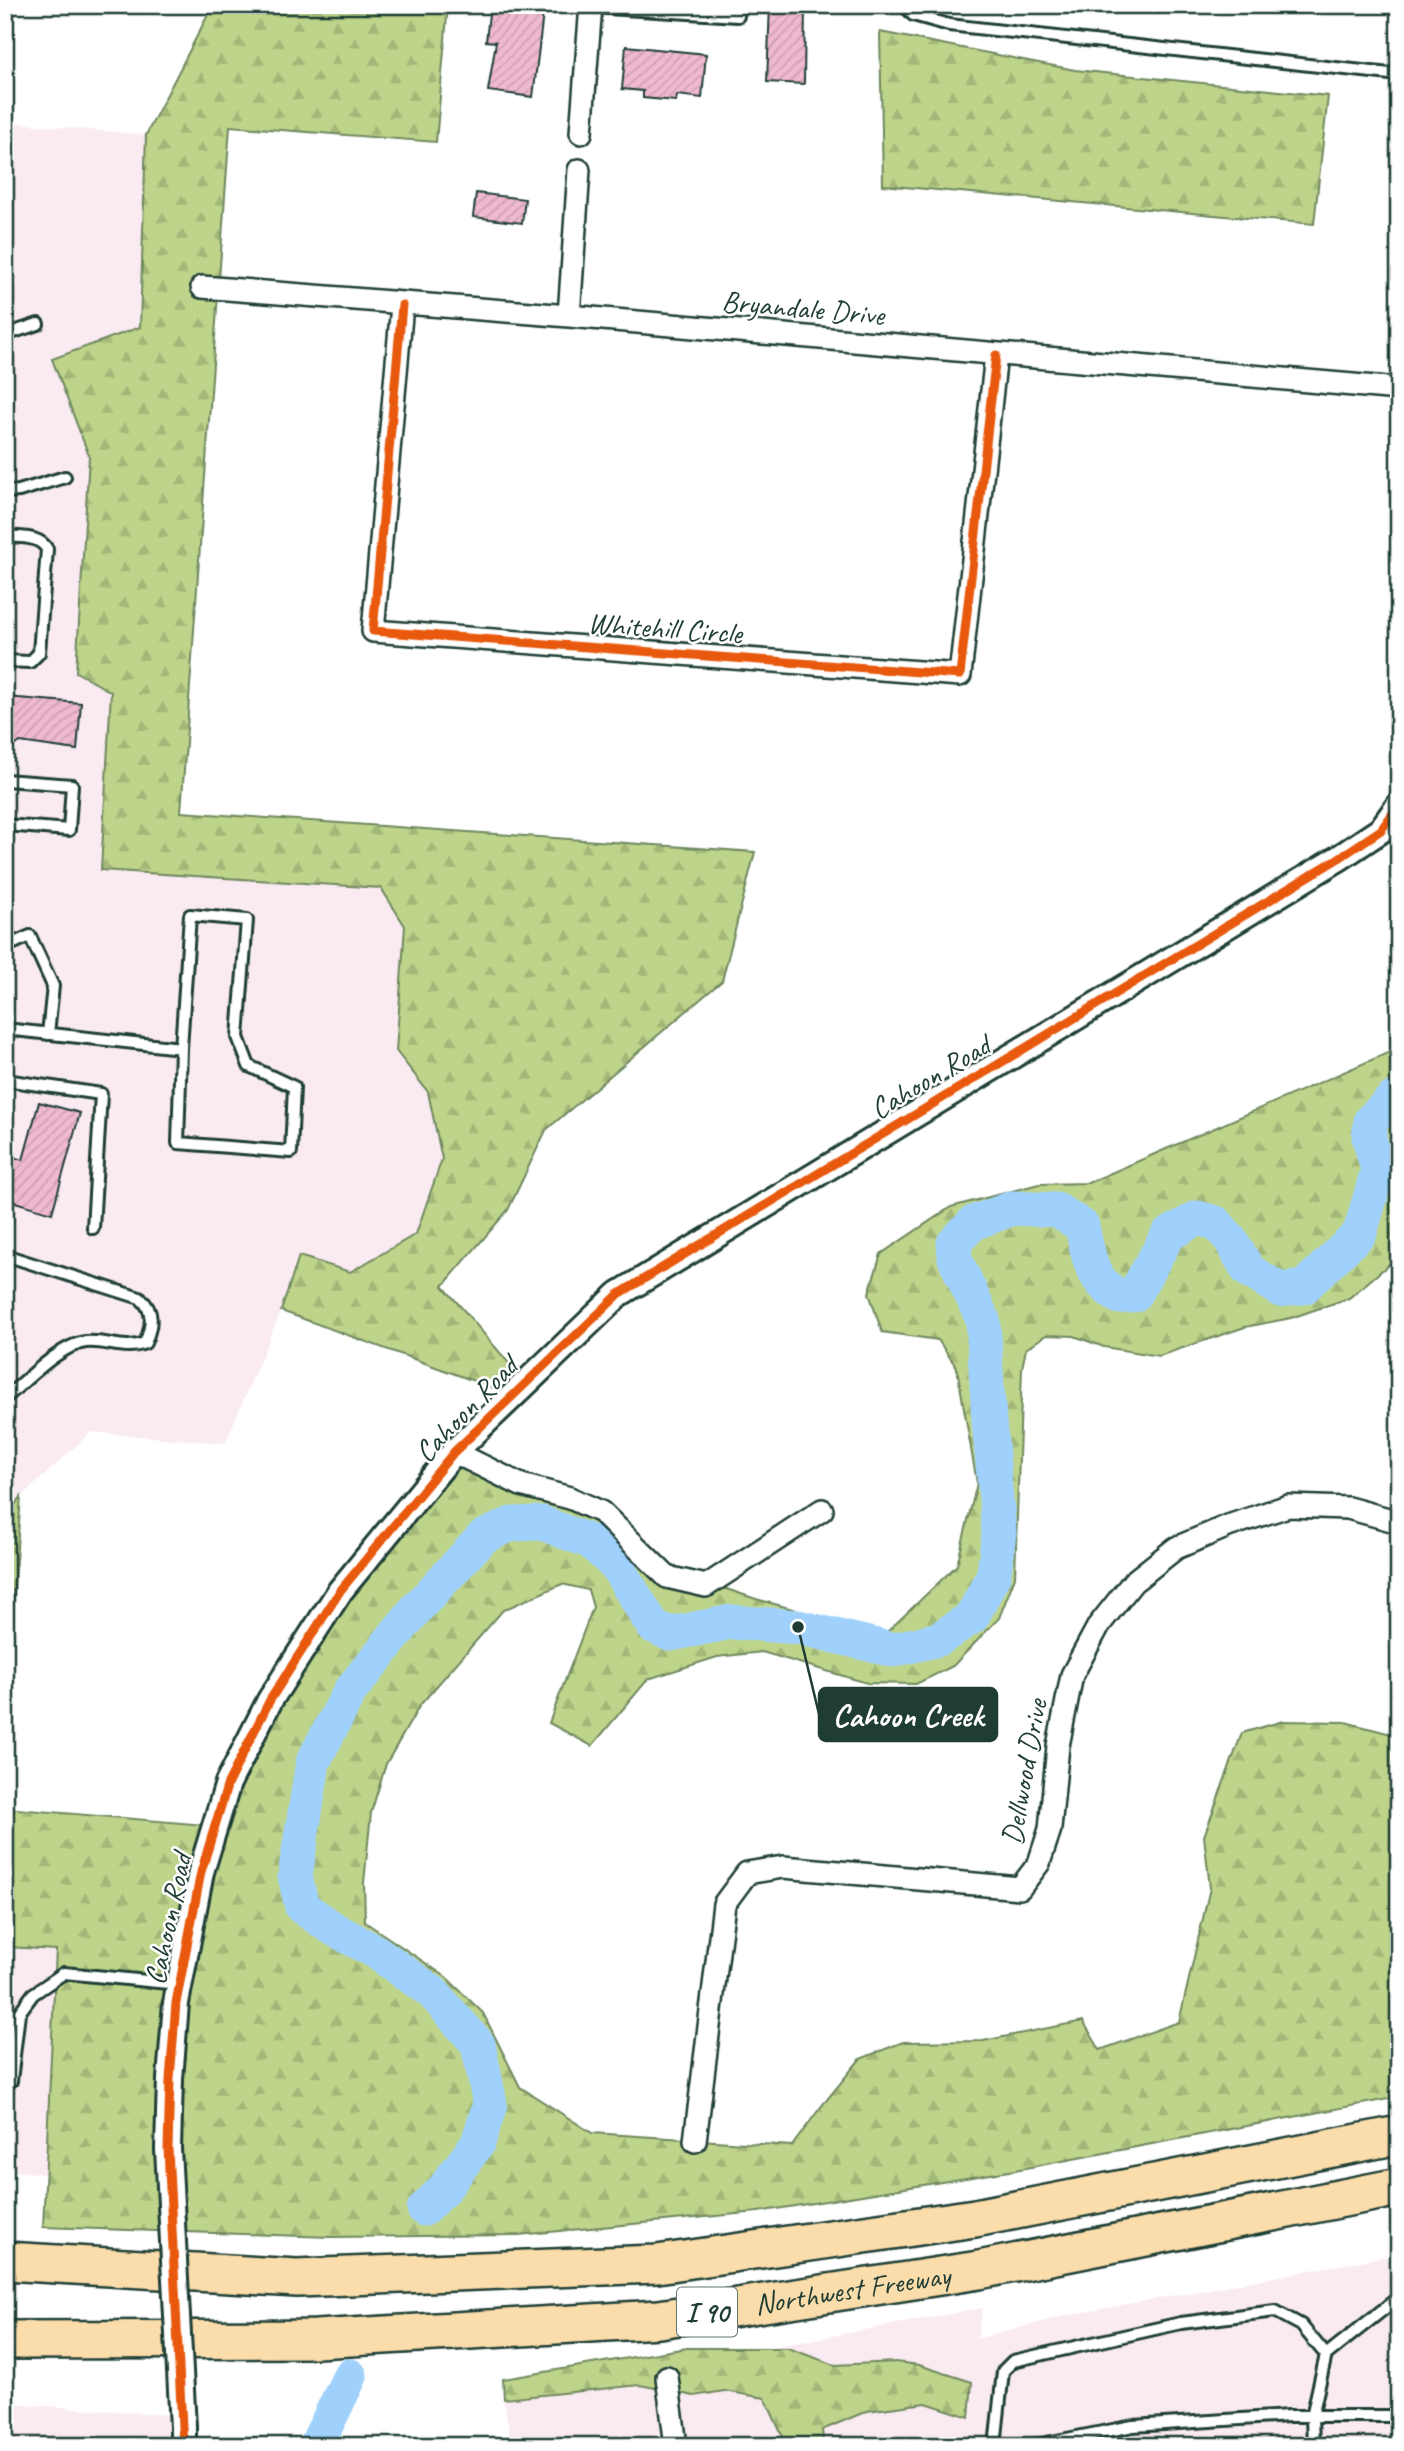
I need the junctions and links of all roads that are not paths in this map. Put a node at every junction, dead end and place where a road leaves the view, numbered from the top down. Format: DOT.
graph roads {
  1 [pos="904,5"];
  2 [pos="591,6"];
  3 [pos="738,16"];
  4 [pos="1399,75"];
  5 [pos="581,132"];
  6 [pos="579,170"];
  7 [pos="202,287"];
  8 [pos="402,304"];
  9 [pos="569,316"];
  10 [pos="38,324"];
  11 [pos="5,335"];
  12 [pos="996,355"];
  13 [pos="1399,389"];
  14 [pos="65,477"];
  15 [pos="5,492"];
  16 [pos="5,536"];
  17 [pos="5,661"];
  18 [pos="5,780"];
  19 [pos="1399,805"];
  20 [pos="5,825"];
  21 [pos="5,947"];
  22 [pos="5,1029"];
  23 [pos="48,1034"];
  24 [pos="181,1048"];
  25 [pos="5,1080"];
  26 [pos="93,1228"];
  27 [pos="5,1255"];
  28 [pos="5,1398"];
  29 [pos="454,1452"];
  30 [pos="822,1510"];
  31 [pos="1399,1522"];
  32 [pos="179,1984"];
  33 [pos="5,2022"];
  34 [pos="18,2023"];
  35 [pos="5,2081"];
  36 [pos="1399,2135"];
  37 [pos="695,2141"];
  38 [pos="1399,2188"];
  39 [pos="5,2262"];
  40 [pos="1399,2297"];
  41 [pos="5,2340"];
  42 [pos="1326,2355"];
  43 [pos="667,2377"];
  44 [pos="1312,2416"];
  45 [pos="1399,2416"];
  46 [pos="183,2436"];
  47 [pos="676,2446"];
  48 [pos="995,2446"];
  49 [pos="1031,2446"];
  50 [pos="1313,2446"];
  1 -- 4 [label="lane"];
  2 -- 3 [label="lane"];
  2 -- 5 [label="street"];
  6 -- 9 [label="street"];
  7 -- 8 [label="street, Bryandale Drive"];
  8 -- 9 [label="street, Bryandale Drive"];
  8 -- 12 [label="street, Whitehill Circle"];
  9 -- 12 [label="street, Bryandale Drive"];
  10 -- 11 [label="lane"];
  12 -- 13 [label="street, Bryandale Drive"];
  14 -- 15 [label="lane"];
  16 -- 17 [label="lane"];
  18 -- 20 [label="lane"];
  19 -- 29 [label="street, Cahoon Road"];
  21 -- 23 [label="lane"];
  22 -- 23 [label="lane"];
  23 -- 24 [label="lane"];
  24 -- 24 [label="lane"];
  25 -- 26 [label="lane"];
  27 -- 28 [label="lane"];
  29 -- 30 [label="street"];
  29 -- 32 [label="street, Cahoon Road"];
  31 -- 37 [label="street, Dellwood Drive"];
  32 -- 34 [label="lane"];
  32 -- 46 [label="street, Cahoon Road, bridge"];
  33 -- 34 [label="lane"];
  34 -- 35 [label="lane"];
  36 -- 39 [label="highway, Northwest Freeway / I 90"];
  38 -- 41 [label="highway, Northwest Freeway / I 90"];
  40 -- 42 [label="lane"];
  42 -- 44 [label="lane"];
  42 -- 48 [label="lane"];
  43 -- 47 [label="street"];
  44 -- 45 [label="lane"];
  44 -- 49 [label="lane"];
  44 -- 50 [label="lane"];
}
